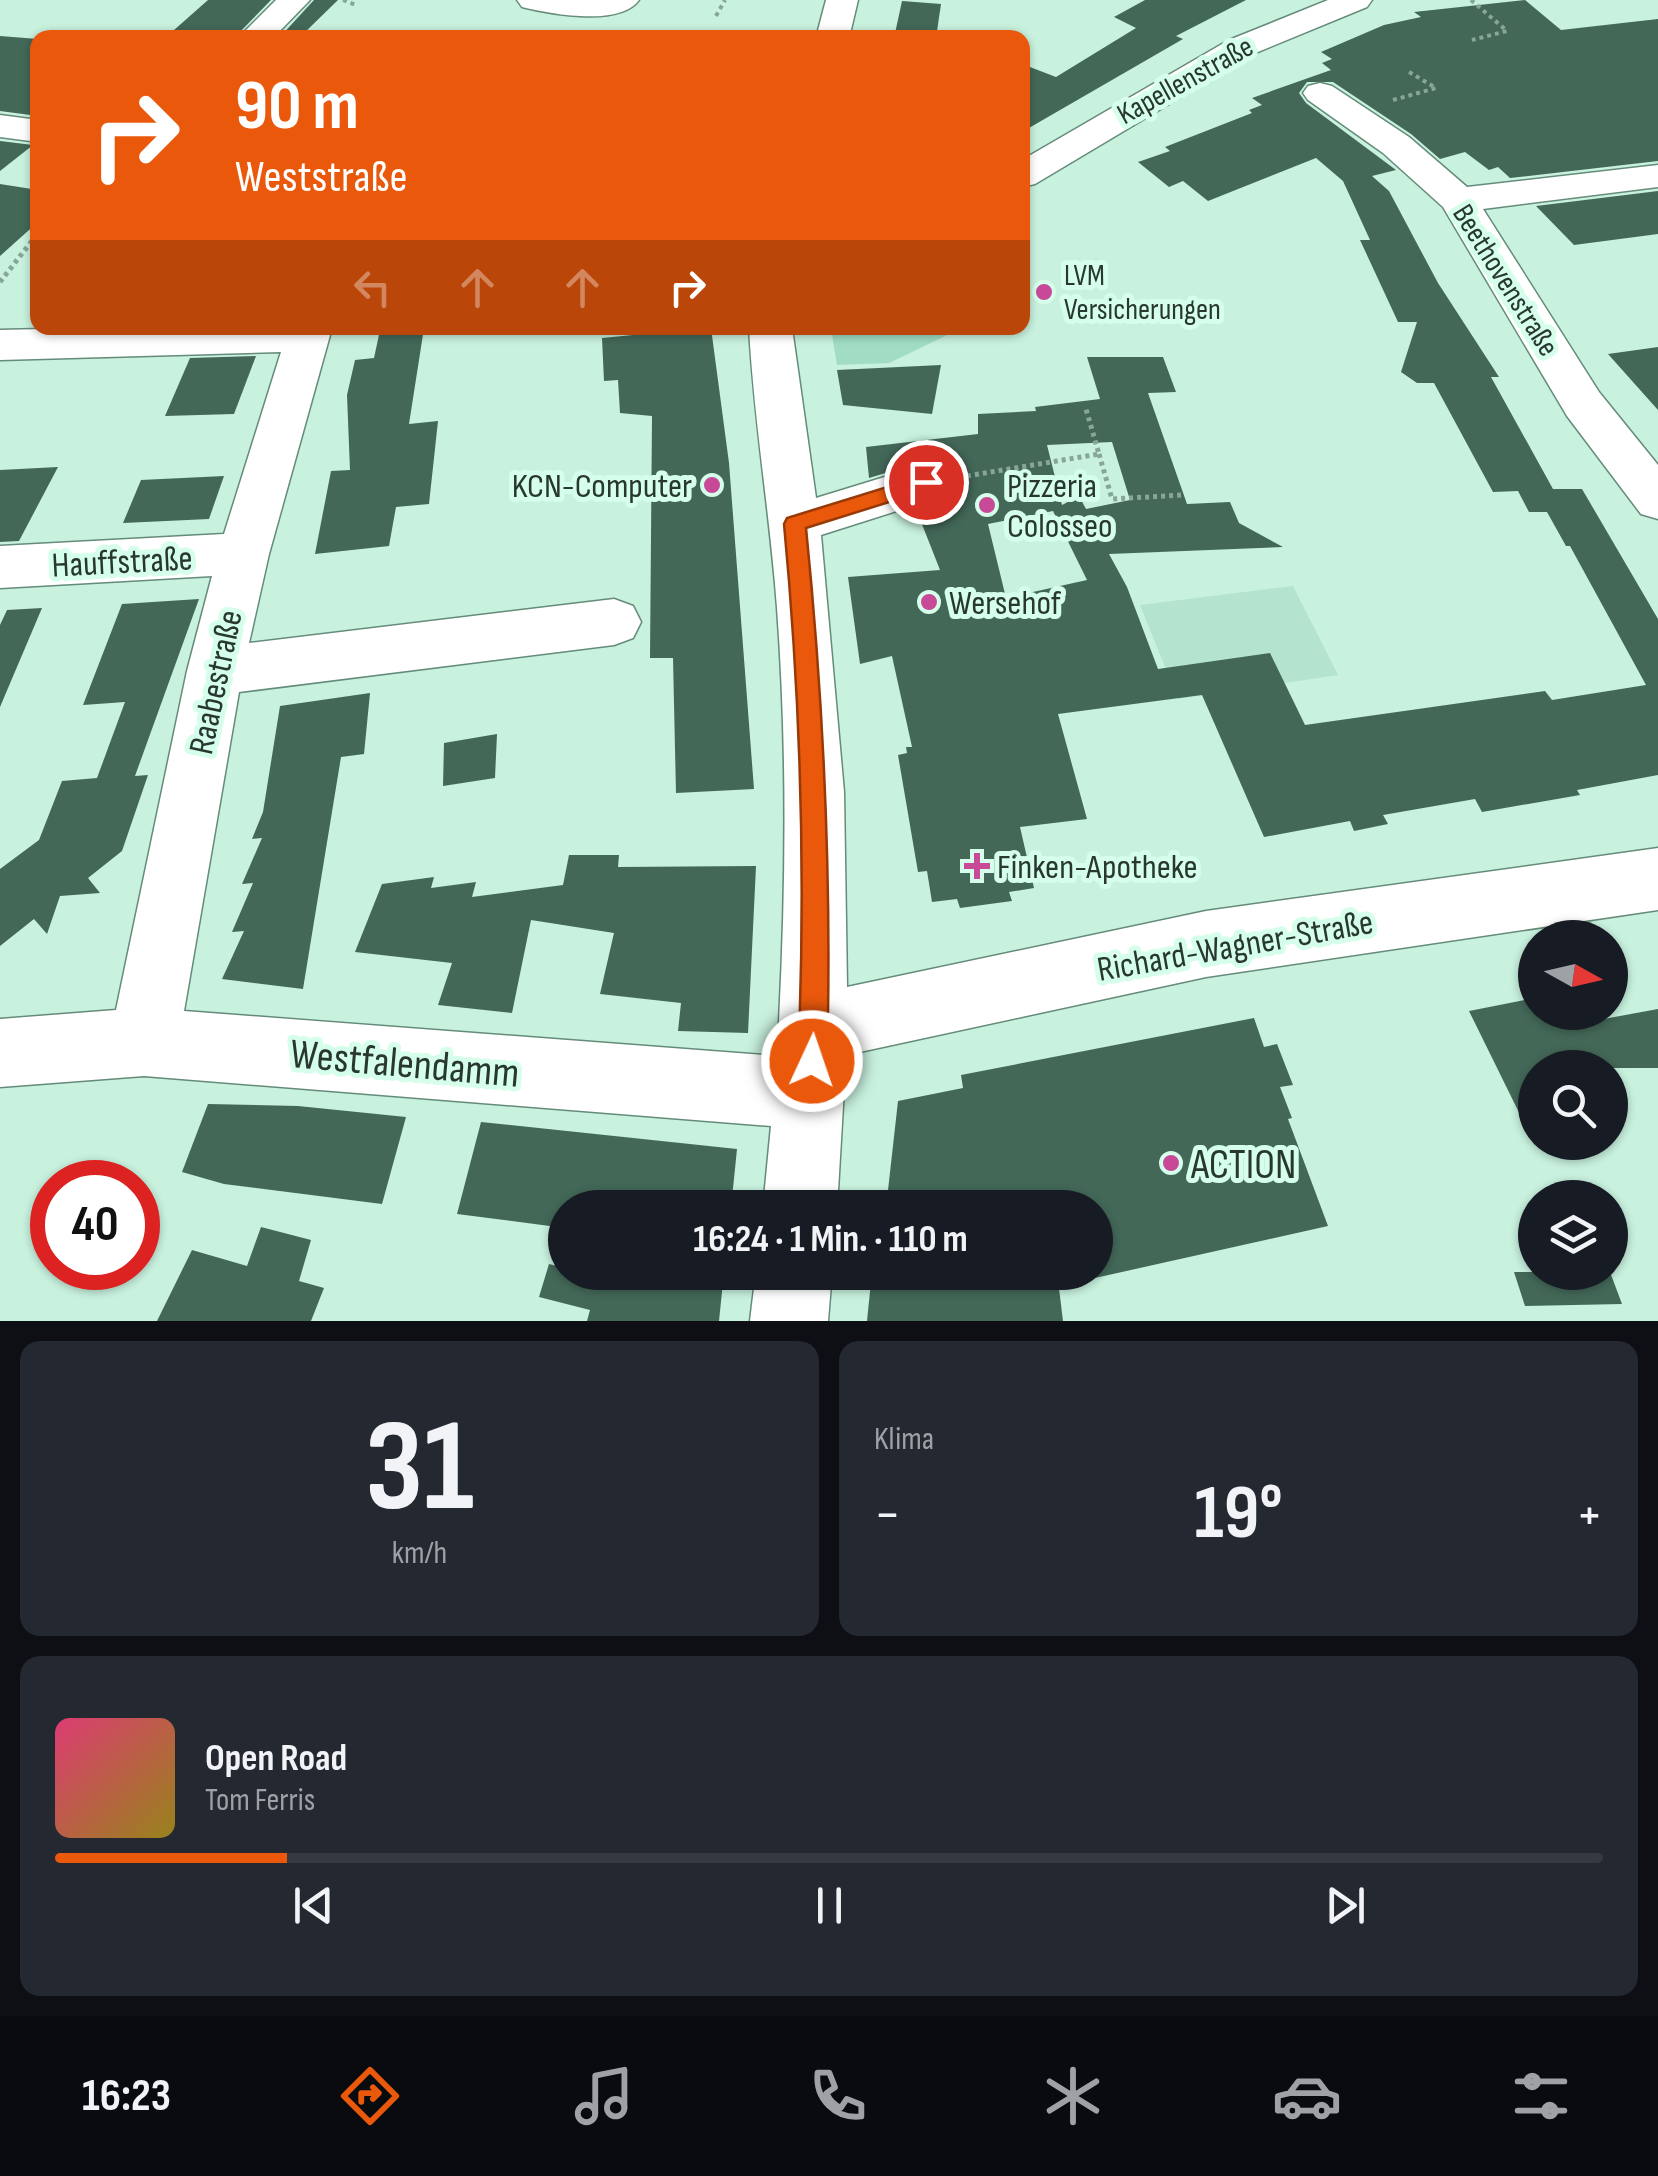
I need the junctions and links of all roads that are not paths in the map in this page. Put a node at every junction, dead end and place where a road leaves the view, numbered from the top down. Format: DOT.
graph roads {
  1 [pos="294,0"];
  2 [pos="532,0"];
  3 [pos="623,0"];
  4 [pos="842,0"];
  5 [pos="1356,0"];
  6 [pos="262,30"];
  7 [pos="834,30"];
  8 [pos="1335,102"];
  9 [pos="0,126"];
  10 [pos="30,131"];
  11 [pos="1030,171"];
  12 [pos="1658,176"];
  13 [pos="1458,200"];
  14 [pos="231,335"];
  15 [pos="307,335"];
  16 [pos="771,335"];
  17 [pos="0,344"];
  18 [pos="1638,441"];
  19 [pos="926,482"];
  20 [pos="1658,500"];
  21 [pos="795,524"];
  22 [pos="244,554"];
  23 [pos="0,567"];
  24 [pos="614,622"];
  25 [pos="215,671"];
  26 [pos="1658,879"];
  27 [pos="144,1042"];
  28 [pos="0,1053"];
  29 [pos="812,1061"];
  30 [pos="801,1190"];
  31 [pos="792,1290"];
  32 [pos="789,1321"];
  1 -- 6 [label="street"];
  2 -- 3 [label="street"];
  4 -- 7 [label="street"];
  5 -- 11 [label="street, Kapellenstraße"];
  8 -- 13 [label="street, Beethovenstraße"];
  9 -- 10 [label="street"];
  12 -- 13 [label="street"];
  13 -- 18 [label="street, Beethovenstraße"];
  14 -- 17 [label="street"];
  15 -- 22 [label="street, Raabestraße"];
  16 -- 21 [label="street"];
  18 -- 20 [label="street, Beethovenstraße"];
  19 -- 21 [label="street"];
  21 -- 29 [label="street"];
  22 -- 23 [label="street, Hauffstraße"];
  22 -- 25 [label="street, Raabestraße"];
  24 -- 25 [label="street"];
  25 -- 27 [label="street, Raabestraße"];
  26 -- 29 [label="street, Richard-Wagner-Straße"];
  27 -- 28 [label="street, Westfalendamm"];
  27 -- 29 [label="street, Westfalendamm"];
  29 -- 30 [label="street"];
  31 -- 32 [label="street"];
}
